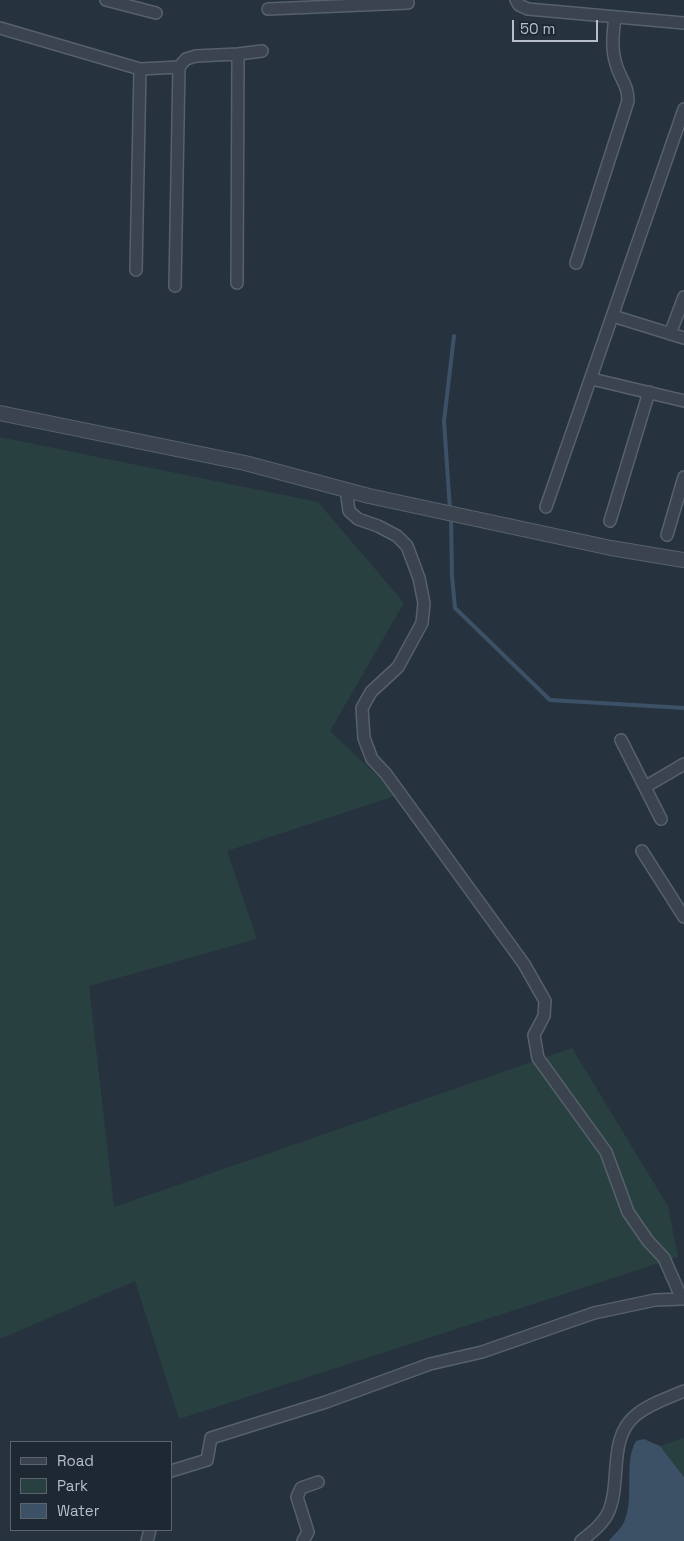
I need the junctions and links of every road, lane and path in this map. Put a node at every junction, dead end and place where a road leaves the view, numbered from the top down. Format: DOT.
graph roads {
  1 [pos="106,0"];
  2 [pos="516,0"];
  3 [pos="346,3"];
  4 [pos="408,3"];
  5 [pos="268,9"];
  6 [pos="156,13"];
  7 [pos="614,17"];
  8 [pos="684,23"];
  9 [pos="0,28"];
  10 [pos="262,51"];
  11 [pos="238,54"];
  12 [pos="179,67"];
  13 [pos="140,69"];
  14 [pos="684,109"];
  15 [pos="576,263"];
  16 [pos="136,270"];
  17 [pos="237,283"];
  18 [pos="175,286"];
  19 [pos="684,297"];
  20 [pos="613,316"];
  21 [pos="670,334"];
  22 [pos="684,338"];
  23 [pos="592,378"];
  24 [pos="649,392"];
  25 [pos="684,400"];
  26 [pos="0,413"];
  27 [pos="684,477"];
  28 [pos="346,490"];
  29 [pos="546,507"];
  30 [pos="610,521"];
  31 [pos="667,535"];
  32 [pos="684,560"];
  33 [pos="621,740"];
  34 [pos="684,764"];
  35 [pos="645,787"];
  36 [pos="661,819"];
  37 [pos="642,851"];
  38 [pos="684,917"];
  39 [pos="683,1302"];
  40 [pos="684,1390"];
  41 [pos="172,1471"];
  42 [pos="318,1482"];
  43 [pos="303,1541"];
  44 [pos="581,1541"];
  1 -- 6 [label="street"];
  2 -- 7 [label="street"];
  3 -- 4 [label="street"];
  3 -- 5 [label="street"];
  7 -- 8 [label="street"];
  7 -- 15 [label="street"];
  9 -- 13 [label="street"];
  10 -- 11 [label="street"];
  11 -- 12 [label="street"];
  11 -- 17 [label="street"];
  12 -- 13 [label="street"];
  12 -- 18 [label="street"];
  13 -- 16 [label="street"];
  14 -- 20 [label="street"];
  19 -- 21 [label="street"];
  20 -- 21 [label="street"];
  20 -- 23 [label="street"];
  21 -- 22 [label="street"];
  23 -- 24 [label="street"];
  23 -- 29 [label="street"];
  24 -- 25 [label="street"];
  24 -- 30 [label="street"];
  26 -- 28 [label="street"];
  27 -- 31 [label="street"];
  28 -- 32 [label="street"];
  28 -- 39 [label="street"];
  33 -- 35 [label="street"];
  34 -- 35 [label="street"];
  35 -- 36 [label="street"];
  37 -- 38 [label="street"];
  39 -- 41 [label="street"];
  40 -- 44 [label="street"];
  42 -- 43 [label="street"];
}
